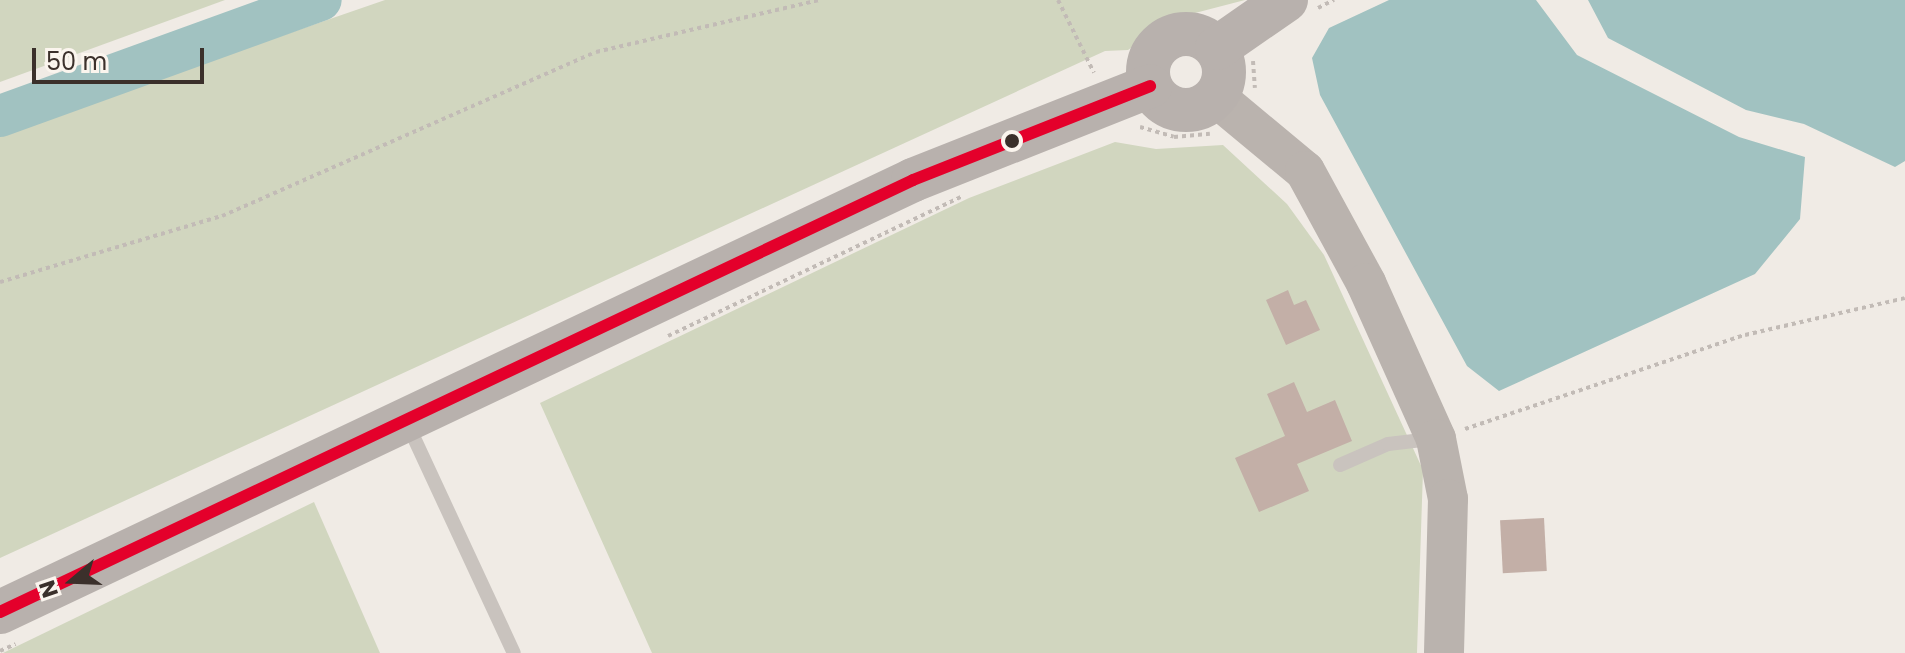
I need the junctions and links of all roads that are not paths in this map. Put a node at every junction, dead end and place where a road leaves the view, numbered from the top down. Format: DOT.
graph roads {
  1 [pos="1297,6"];
  2 [pos="1235,52"];
  3 [pos="1150,86"];
  4 [pos="1230,108"];
  5 [pos="406,420"];
  6 [pos="1436,439"];
  7 [pos="1340,465"];
  8 [pos="14,625"];
  9 [pos="514,653"];
  10 [pos="1444,653"];
  1 -- 2 [label="main road"];
  2 -- 3 [label="main road"];
  2 -- 4 [label="main road"];
  3 -- 4 [label="main road"];
  3 -- 5 [label="main road"];
  4 -- 6 [label="street"];
  5 -- 8 [label="main road"];
  5 -- 9 [label="lane"];
  6 -- 7 [label="lane"];
  6 -- 10 [label="street"];
}
